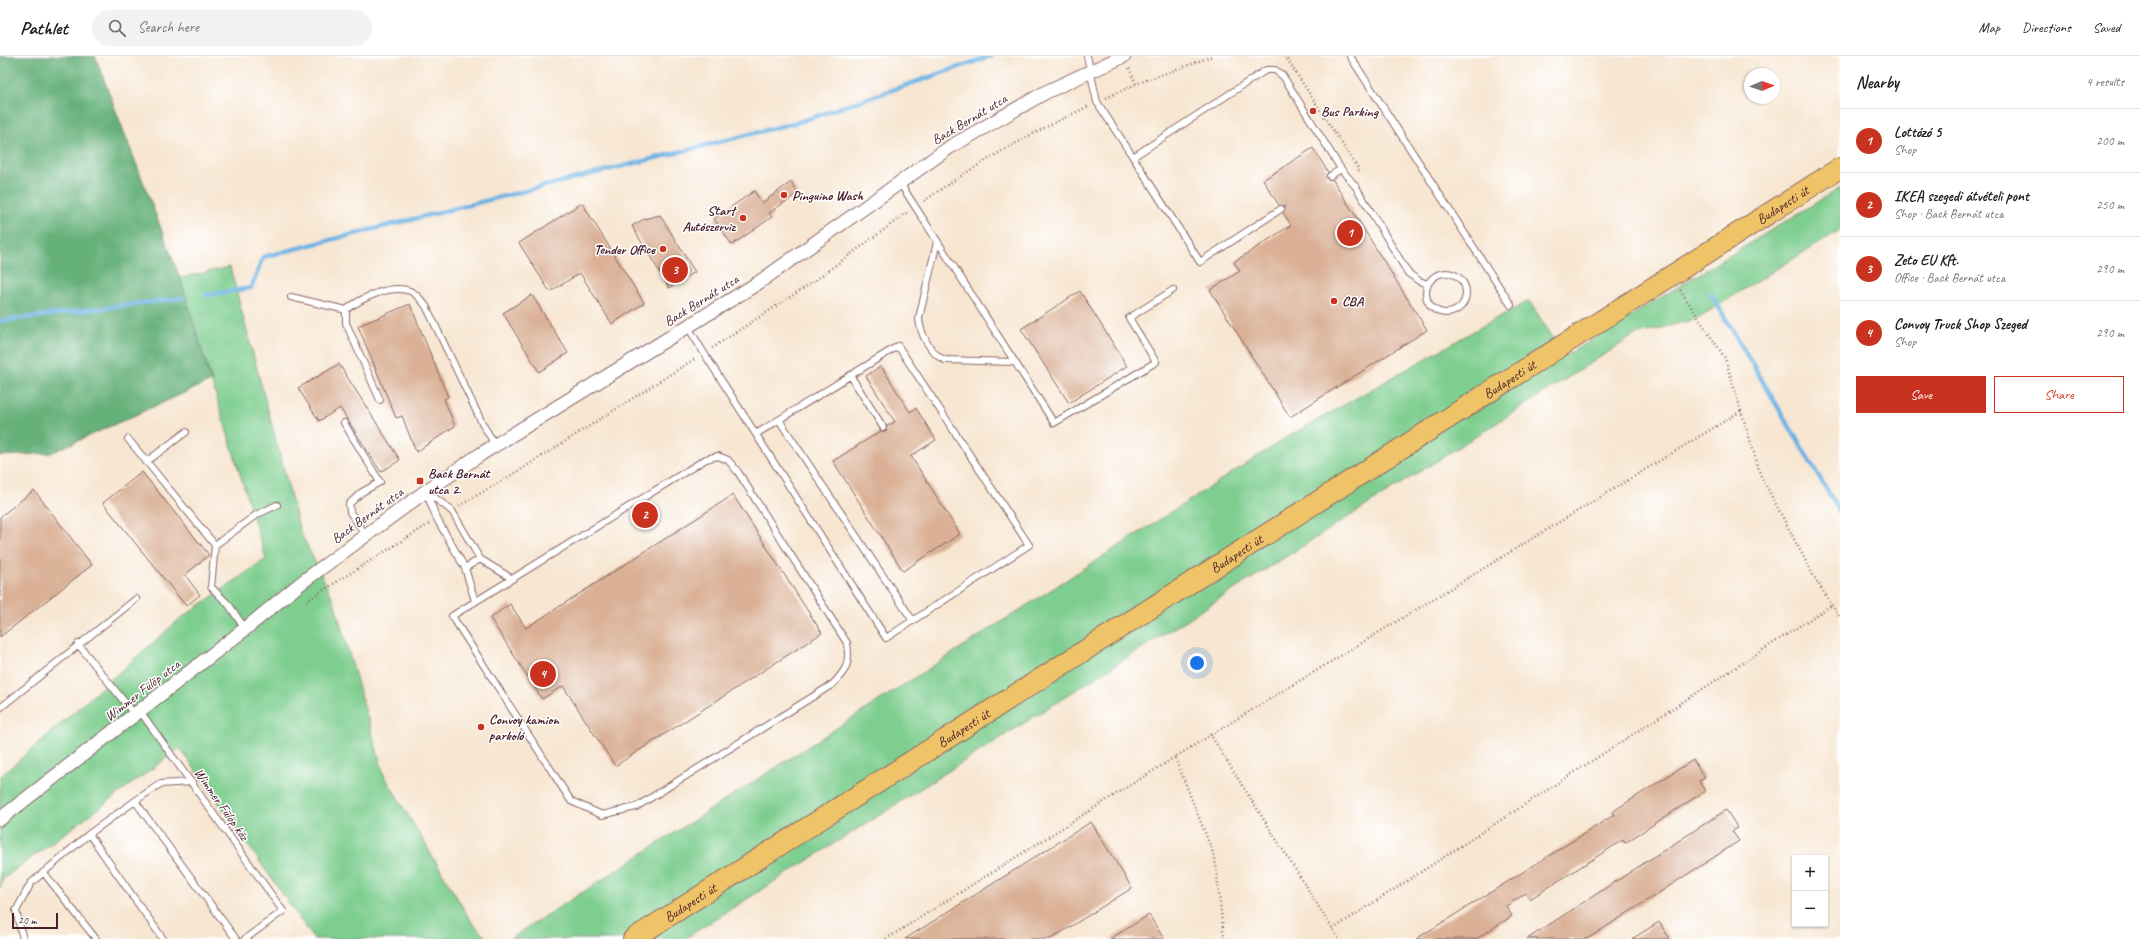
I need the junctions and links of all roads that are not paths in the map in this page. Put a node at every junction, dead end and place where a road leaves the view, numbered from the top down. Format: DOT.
graph roads {
  1 [pos="1087,56"];
  2 [pos="1124,56"];
  3 [pos="1350,56"];
  4 [pos="1091,70"];
  5 [pos="1133,157"];
  6 [pos="1840,168"];
  7 [pos="1341,169"];
  8 [pos="1330,176"];
  9 [pos="900,183"];
  10 [pos="1281,209"];
  11 [pos="938,242"];
  12 [pos="1428,284"];
  13 [pos="1173,290"];
  14 [pos="291,297"];
  15 [pos="1511,305"];
  16 [pos="346,310"];
  17 [pos="688,327"];
  18 [pos="1014,362"];
  19 [pos="850,375"];
  20 [pos="380,400"];
  21 [pos="779,420"];
  22 [pos="344,423"];
  23 [pos="883,427"];
  24 [pos="186,432"];
  25 [pos="756,434"];
  26 [pos="128,439"];
  27 [pos="496,446"];
  28 [pos="146,462"];
  29 [pos="426,491"];
  30 [pos="277,505"];
  31 [pos="366,536"];
  32 [pos="215,545"];
  33 [pos="480,559"];
  34 [pos="466,568"];
  35 [pos="511,578"];
  36 [pos="301,583"];
  37 [pos="136,599"];
  38 [pos="475,601"];
  39 [pos="913,621"];
  40 [pos="245,630"];
  41 [pos="78,644"];
  42 [pos="0,708"];
  43 [pos="138,713"];
  44 [pos="192,782"];
  45 [pos="135,801"];
  46 [pos="0,819"];
  47 [pos="89,834"];
  48 [pos="44,873"];
  49 [pos="23,939"];
  50 [pos="96,939"];
  51 [pos="163,939"];
  52 [pos="236,939"];
  53 [pos="245,939"];
  54 [pos="633,939"];
  1 -- 4 [label="lane"];
  2 -- 4 [label="street, Back Bernát utca"];
  3 -- 15 [label="lane"];
  4 -- 5 [label="lane"];
  4 -- 9 [label="street, Back Bernát utca"];
  5 -- 7 [label="lane"];
  5 -- 10 [label="lane"];
  6 -- 54 [label="main road, Budapesti út"];
  7 -- 8 [label="lane"];
  7 -- 12 [label="lane"];
  9 -- 11 [label="lane"];
  9 -- 17 [label="street, Back Bernát utca"];
  11 -- 18 [label="lane"];
  11 -- 18 [label="lane"];
  12 -- 12 [label="lane"];
  13 -- 18 [label="lane"];
  14 -- 16 [label="lane"];
  16 -- 20 [label="lane"];
  16 -- 27 [label="lane"];
  17 -- 25 [label="lane"];
  17 -- 27 [label="street, Back Bernát utca"];
  19 -- 21 [label="lane"];
  19 -- 23 [label="lane"];
  19 -- 39 [label="lane"];
  21 -- 25 [label="lane"];
  21 -- 39 [label="lane"];
  22 -- 31 [label="lane"];
  24 -- 28 [label="lane"];
  25 -- 39 [label="lane"];
  26 -- 28 [label="lane"];
  27 -- 29 [label="street, Back Bernát utca"];
  28 -- 32 [label="lane"];
  29 -- 31 [label="street, Back Bernát utca"];
  29 -- 33 [label="lane"];
  29 -- 34 [label="lane"];
  30 -- 32 [label="lane"];
  31 -- 36 [label="street, Back Bernát utca"];
  32 -- 40 [label="lane"];
  33 -- 34 [label="lane"];
  33 -- 35 [label="lane"];
  34 -- 38 [label="lane"];
  35 -- 38 [label="lane"];
  35 -- 38 [label="lane"];
  36 -- 40 [label="street, Wimmer Fülöp utca"];
  37 -- 41 [label="lane"];
  40 -- 43 [label="street, Wimmer Fülöp utca"];
  41 -- 42 [label="lane"];
  41 -- 43 [label="lane, Wimmer Fülöp köz"];
  43 -- 44 [label="lane, Wimmer Fülöp köz"];
  43 -- 46 [label="street, Wimmer Fülöp utca"];
  44 -- 45 [label="lane"];
  44 -- 53 [label="lane, Wimmer Fülöp köz"];
  45 -- 47 [label="lane"];
  45 -- 52 [label="lane"];
  47 -- 48 [label="lane"];
  47 -- 51 [label="lane"];
  48 -- 49 [label="lane"];
  48 -- 50 [label="lane"];
}
